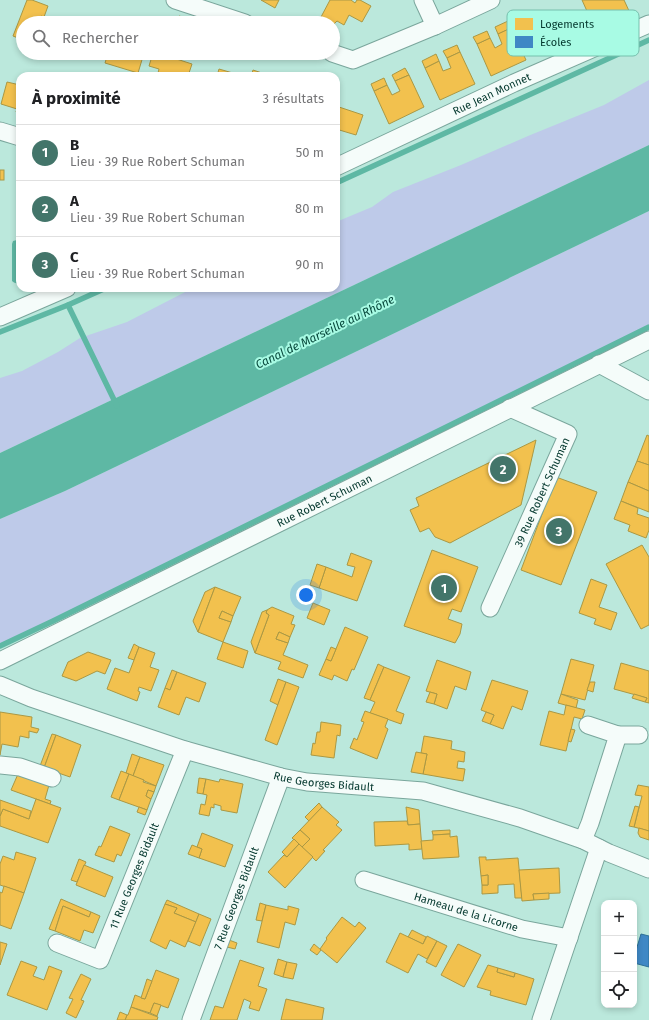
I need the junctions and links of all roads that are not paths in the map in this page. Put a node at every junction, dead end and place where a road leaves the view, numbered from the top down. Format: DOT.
graph roads {
  1 [pos="175,0"];
  2 [pos="423,0"];
  3 [pos="491,0"];
  4 [pos="204,4"];
  5 [pos="230,16"];
  6 [pos="649,24"];
  7 [pos="435,26"];
  8 [pos="639,28"];
  9 [pos="340,56"];
  10 [pos="576,56"];
  11 [pos="0,131"];
  12 [pos="16,136"];
  13 [pos="340,165"];
  14 [pos="58,292"];
  15 [pos="0,317"];
  16 [pos="649,340"];
  17 [pos="599,364"];
  18 [pos="649,391"];
  19 [pos="510,408"];
  20 [pos="490,608"];
  21 [pos="0,661"];
  22 [pos="0,684"];
  23 [pos="588,724"];
  24 [pos="618,735"];
  25 [pos="639,735"];
  26 [pos="185,750"];
  27 [pos="0,765"];
  28 [pos="281,776"];
  29 [pos="52,778"];
  30 [pos="583,840"];
  31 [pos="599,848"];
  32 [pos="649,869"];
  33 [pos="364,880"];
  34 [pos="569,938"];
  35 [pos="57,943"];
  36 [pos="191,1020"];
  37 [pos="541,1020"];
  1 -- 4 [label="street"];
  2 -- 7 [label="street"];
  3 -- 7 [label="street"];
  4 -- 5 [label="street"];
  6 -- 8 [label="street, Rue Jean Monnet"];
  7 -- 9 [label="street"];
  10 -- 13 [label="street, Rue Jean Monnet"];
  11 -- 12 [label="street"];
  14 -- 15 [label="street"];
  16 -- 17 [label="street, Rue Robert Schuman"];
  17 -- 18 [label="street"];
  17 -- 19 [label="street, Rue Robert Schuman"];
  19 -- 20 [label="street, 39 Rue Robert Schuman"];
  19 -- 21 [label="street, Rue Robert Schuman"];
  22 -- 26 [label="street, Rue Georges Bidault"];
  23 -- 24 [label="street"];
  24 -- 25 [label="street"];
  24 -- 30 [label="street"];
  26 -- 28 [label="street, Rue Georges Bidault"];
  26 -- 35 [label="street, 11 Rue Georges Bidault"];
  27 -- 29 [label="street"];
  28 -- 30 [label="street, Rue Georges Bidault"];
  28 -- 36 [label="street, 7 Rue Georges Bidault"];
  30 -- 31 [label="street, Rue Georges Bidault"];
  31 -- 32 [label="street, Rue Georges Bidault"];
  31 -- 34 [label="street"];
  33 -- 34 [label="street, Hameau de la Licorne"];
  34 -- 37 [label="street"];
}
